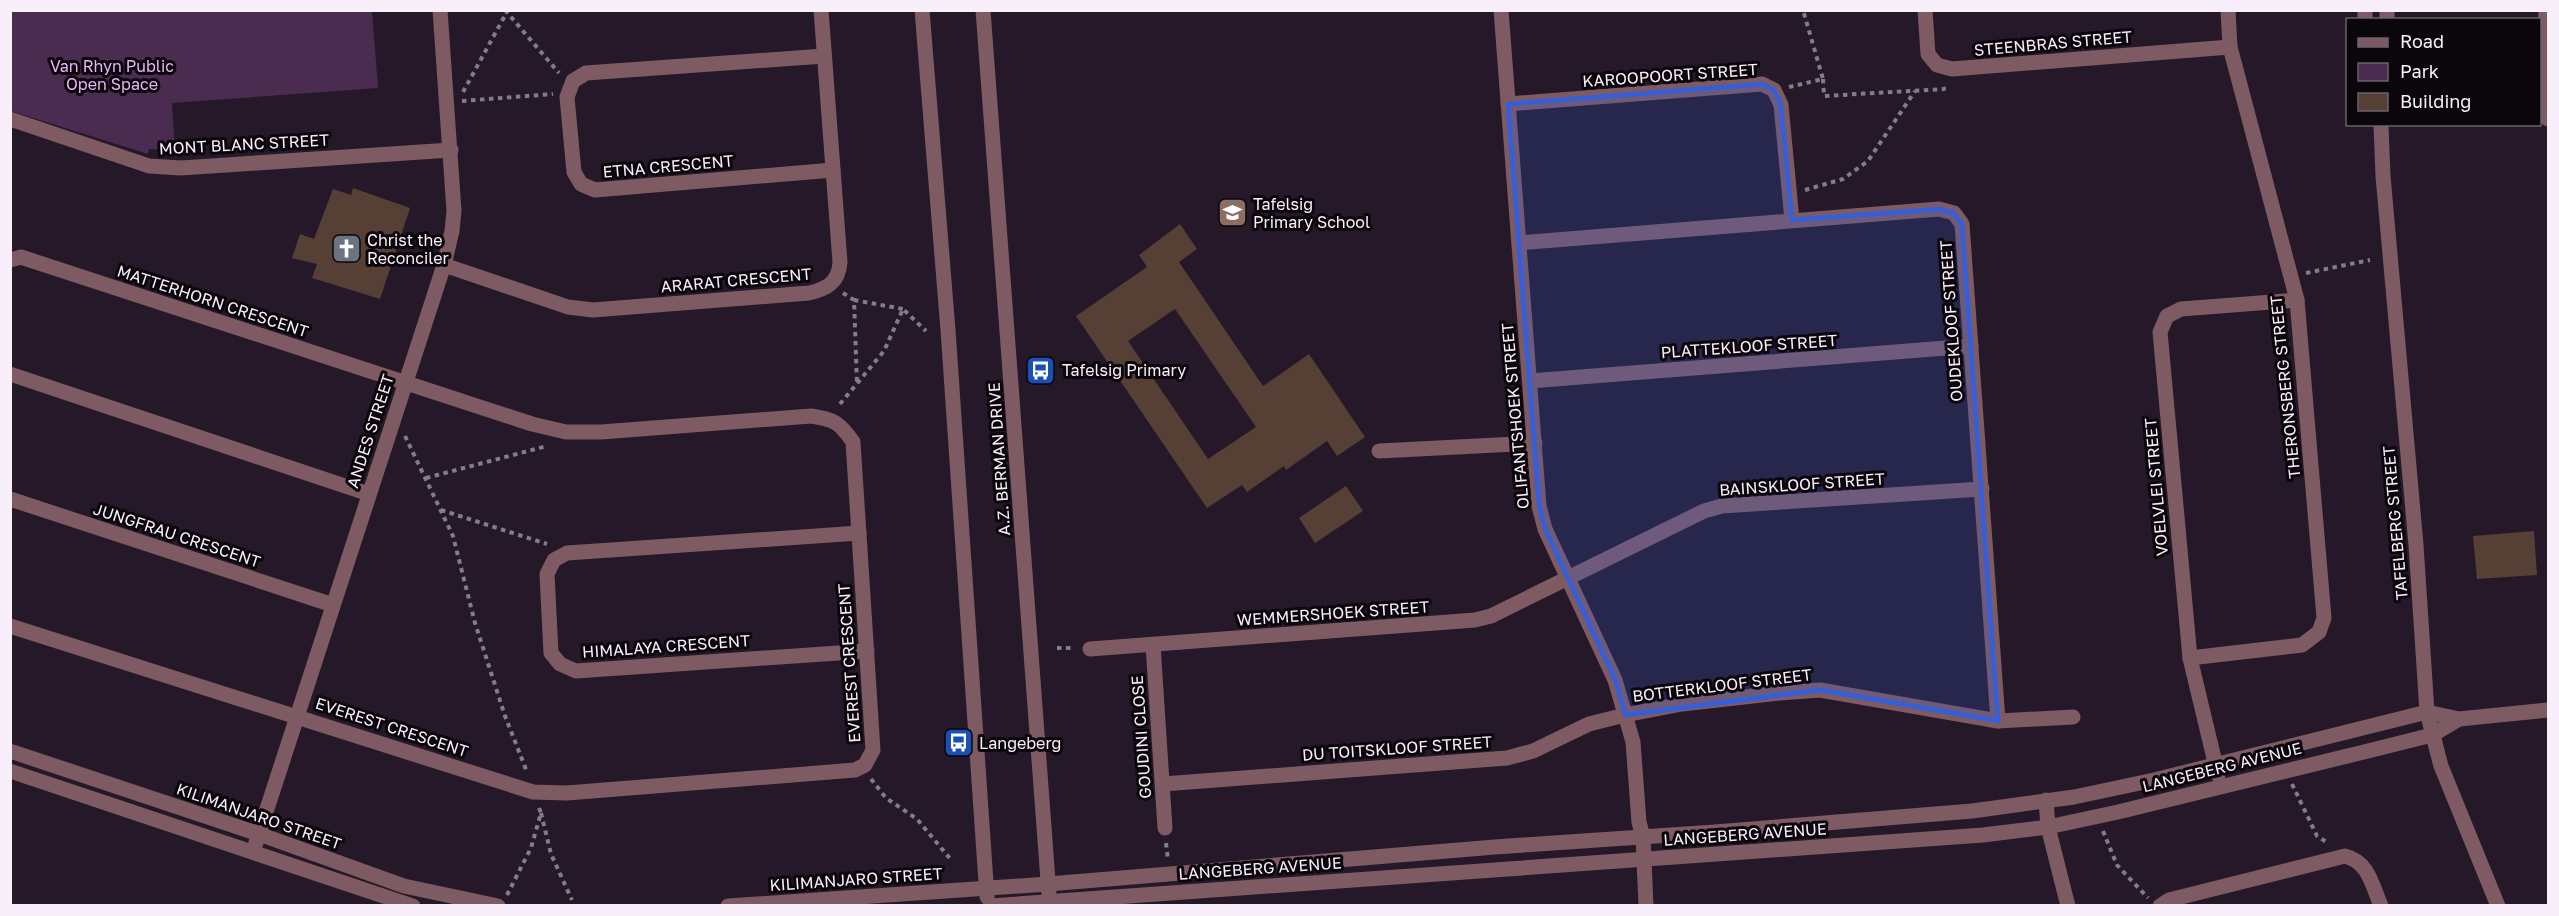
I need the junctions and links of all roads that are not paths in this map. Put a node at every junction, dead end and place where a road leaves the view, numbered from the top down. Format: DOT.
graph roads {
  1 [pos="440,10"];
  2 [pos="821,10"];
  3 [pos="922,10"];
  4 [pos="983,10"];
  5 [pos="1501,10"];
  6 [pos="1926,10"];
  7 [pos="2228,10"];
  8 [pos="2546,10"];
  9 [pos="2547,43"];
  10 [pos="2230,47"];
  11 [pos="824,56"];
  12 [pos="1508,104"];
  13 [pos="10,119"];
  14 [pos="2548,119"];
  15 [pos="2381,126"];
  16 [pos="451,150"];
  17 [pos="833,170"];
  18 [pos="1792,220"];
  19 [pos="1519,243"];
  20 [pos="10,260"];
  21 [pos="444,265"];
  22 [pos="2297,300"];
  23 [pos="1971,346"];
  24 [pos="10,374"];
  25 [pos="1530,381"];
  26 [pos="405,383"];
  27 [pos="1535,443"];
  28 [pos="1379,451"];
  29 [pos="1982,489"];
  30 [pos="369,494"];
  31 [pos="10,499"];
  32 [pos="859,533"];
  33 [pos="1568,578"];
  34 [pos="333,604"];
  35 [pos="10,626"];
  36 [pos="1153,645"];
  37 [pos="1090,649"];
  38 [pos="867,651"];
  39 [pos="2190,658"];
  40 [pos="2548,710"];
  41 [pos="2427,712"];
  42 [pos="1625,715"];
  43 [pos="298,716"];
  44 [pos="2073,717"];
  45 [pos="2459,719"];
  46 [pos="1998,721"];
  47 [pos="2432,735"];
  48 [pos="10,751"];
  49 [pos="2215,765"];
  50 [pos="10,771"];
  51 [pos="1163,784"];
  52 [pos="2221,786"];
  53 [pos="2046,800"];
  54 [pos="2048,826"];
  55 [pos="1165,828"];
  56 [pos="259,834"];
  57 [pos="1643,837"];
  58 [pos="253,852"];
  59 [pos="1644,858"];
  60 [pos="1048,884"];
  61 [pos="987,888"];
  62 [pos="503,900"];
  63 [pos="1051,904"];
  64 [pos="413,906"];
  65 [pos="728,906"];
  66 [pos="989,906"];
  67 [pos="1646,906"];
  68 [pos="2068,906"];
  69 [pos="2160,906"];
  70 [pos="2380,906"];
  71 [pos="2498,906"];
  1 -- 16 [label="street, ANDES STREET"];
  2 -- 11 [label="street, ARARAT CRESCENT"];
  3 -- 61 [label="street"];
  4 -- 60 [label="street, A.Z. BERMAN DRIVE"];
  5 -- 12 [label="street, OLIFANTSHOEK STREET"];
  6 -- 10 [label="street, STEENBRAS STREET"];
  7 -- 10 [label="street, THERONSBERG STREET"];
  8 -- 9 [label="street"];
  9 -- 14 [label="street"];
  10 -- 22 [label="street, THERONSBERG STREET"];
  11 -- 17 [label="street, ARARAT CRESCENT"];
  11 -- 17 [label="street, ETNA CRESCENT"];
  12 -- 18 [label="street, KAROOPOORT STREET"];
  12 -- 19 [label="street, OLIFANTSHOEK STREET"];
  13 -- 16 [label="street, MONT BLANC STREET"];
  15 -- 41 [label="street, TAFELBERG STREET"];
  16 -- 21 [label="street, ANDES STREET"];
  17 -- 21 [label="street, ARARAT CRESCENT"];
  18 -- 19 [label="street, OUDEKLOOF STREET"];
  18 -- 23 [label="street, OUDEKLOOF STREET"];
  19 -- 25 [label="street, OLIFANTSHOEK STREET"];
  20 -- 26 [label="street, MATTERHORN CRESCENT"];
  21 -- 26 [label="street, ANDES STREET"];
  22 -- 39 [label="street, THERONSBERG STREET"];
  22 -- 39 [label="street, VOELVLEI STREET"];
  23 -- 25 [label="street, PLATTEKLOOF STREET"];
  23 -- 29 [label="street, OUDEKLOOF STREET"];
  24 -- 30 [label="street"];
  25 -- 27 [label="street, OLIFANTSHOEK STREET"];
  26 -- 30 [label="street, ANDES STREET"];
  26 -- 32 [label="street, EVEREST CRESCENT"];
  27 -- 28 [label="street"];
  27 -- 33 [label="street, OLIFANTSHOEK STREET"];
  29 -- 33 [label="street, BAINSKLOOF STREET"];
  29 -- 46 [label="street, OUDEKLOOF STREET"];
  30 -- 34 [label="street, ANDES STREET"];
  31 -- 34 [label="street, JUNGFRAU CRESCENT"];
  32 -- 38 [label="street, EVEREST CRESCENT"];
  32 -- 38 [label="street, HIMALAYA CRESCENT"];
  33 -- 36 [label="street, WEMMERSHOEK STREET"];
  33 -- 42 [label="street, OLIFANTSHOEK STREET"];
  34 -- 43 [label="street, ANDES STREET"];
  35 -- 43 [label="street"];
  36 -- 37 [label="street, WEMMERSHOEK STREET"];
  36 -- 51 [label="street, GOUDINI CLOSE"];
  38 -- 43 [label="street, EVEREST CRESCENT"];
  39 -- 49 [label="street, VOELVLEI STREET"];
  40 -- 45 [label="street"];
  41 -- 45 [label="street"];
  41 -- 47 [label="street, TAFELBERG STREET"];
  41 -- 49 [label="street, LANGEBERG AVENUE"];
  42 -- 46 [label="street, BOTTERKLOOF STREET"];
  42 -- 51 [label="street, DU TOITSKLOOF STREET"];
  42 -- 57 [label="street, OLIFANTSHOEK STREET"];
  43 -- 56 [label="street, ANDES STREET"];
  44 -- 46 [label="street, BOTTERKLOOF STREET"];
  45 -- 47 [label="street, LANGEBERG AVENUE"];
  47 -- 52 [label="street, LANGEBERG AVENUE"];
  47 -- 71 [label="street, TAFELBERG STREET"];
  48 -- 56 [label="street, KILIMANJARO STREET"];
  49 -- 52 [label="street, VOELVLEI STREET"];
  49 -- 53 [label="street, LANGEBERG AVENUE"];
  50 -- 58 [label="street"];
  51 -- 55 [label="street, GOUDINI CLOSE"];
  52 -- 54 [label="street, LANGEBERG AVENUE"];
  53 -- 54 [label="street"];
  53 -- 57 [label="street, LANGEBERG AVENUE"];
  54 -- 59 [label="street, LANGEBERG AVENUE"];
  54 -- 68 [label="street"];
  56 -- 58 [label="street, ANDES STREET"];
  56 -- 62 [label="street, KILIMANJARO STREET"];
  57 -- 59 [label="street, OLIFANTSHOEK STREET"];
  57 -- 60 [label="street, LANGEBERG AVENUE"];
  58 -- 64 [label="street"];
  59 -- 63 [label="street, LANGEBERG AVENUE"];
  59 -- 67 [label="street, OLIFANTSHOEK STREET"];
  60 -- 61 [label="street, LANGEBERG AVENUE"];
  60 -- 63 [label="street, A.Z. BERMAN DRIVE"];
  61 -- 65 [label="street, KILIMANJARO STREET"];
  61 -- 66 [label="street"];
  63 -- 66 [label="street, LANGEBERG AVENUE"];
  69 -- 70 [label="street"];
}
